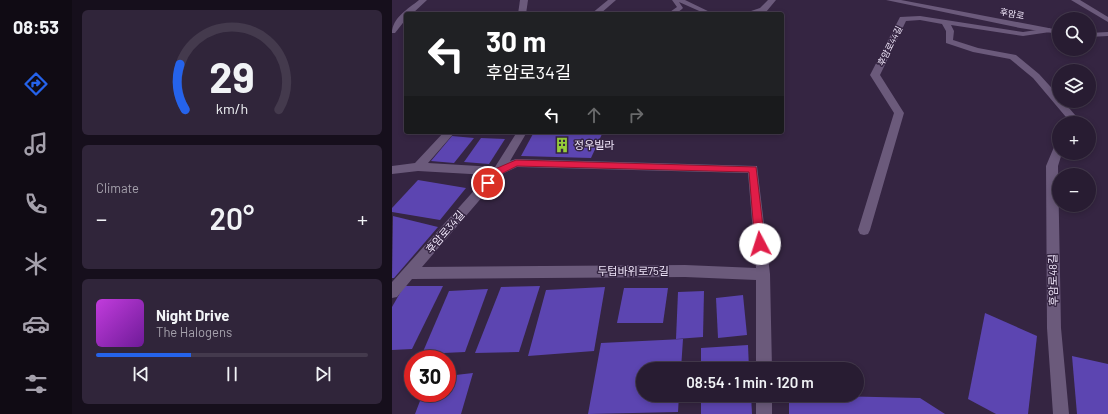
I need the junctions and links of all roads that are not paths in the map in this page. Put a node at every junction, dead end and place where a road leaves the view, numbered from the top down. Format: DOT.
graph roads {
  1 [pos="423,0"];
  2 [pos="524,0"];
  3 [pos="612,0"];
  4 [pos="675,0"];
  5 [pos="680,0"];
  6 [pos="772,0"];
  7 [pos="890,0"];
  8 [pos="1075,0"];
  9 [pos="408,12"];
  10 [pos="522,12"];
  11 [pos="597,12"];
  12 [pos="673,12"];
  13 [pos="707,12"];
  14 [pos="755,12"];
  15 [pos="404,16"];
  16 [pos="1108,20"];
  17 [pos="945,22"];
  18 [pos="1047,30"];
  19 [pos="392,31"];
  20 [pos="1052,31"];
  21 [pos="1108,34"];
  22 [pos="1096,35"];
  23 [pos="1071,116"];
  24 [pos="448,134"];
  25 [pos="521,134"];
  26 [pos="1054,160"];
  27 [pos="418,167"];
  28 [pos="392,170"];
  29 [pos="498,171"];
  30 [pos="864,230"];
  31 [pos="408,273"];
  32 [pos="763,274"];
  33 [pos="392,292"];
  34 [pos="764,362"];
  35 [pos="764,402"];
  36 [pos="764,414"];
  37 [pos="1061,414"];
  1 -- 9 [label="street"];
  2 -- 10 [label="street"];
  3 -- 11 [label="street"];
  4 -- 12 [label="lane"];
  5 -- 13 [label="lane"];
  6 -- 14 [label="street"];
  7 -- 18 [label="street, 후암로"];
  8 -- 16 [label="street"];
  15 -- 19 [label="street"];
  17 -- 18 [label="street, 후암로44길"];
  17 -- 23 [label="street"];
  17 -- 30 [label="street, 후암로44길"];
  18 -- 20 [label="street, 후암로"];
  21 -- 22 [label="street"];
  24 -- 27 [label="street"];
  25 -- 29 [label="street, 후암로34길"];
  26 -- 37 [label="street, 후암로48길"];
  27 -- 28 [label="street"];
  27 -- 29 [label="street"];
  29 -- 31 [label="street, 후암로34길"];
  29 -- 32 [label="street, 후암로34길"];
  31 -- 32 [label="street, 두텁바위로75길"];
  31 -- 33 [label="street, 후암로34길"];
  32 -- 34 [label="street"];
  35 -- 36 [label="street"];
}
